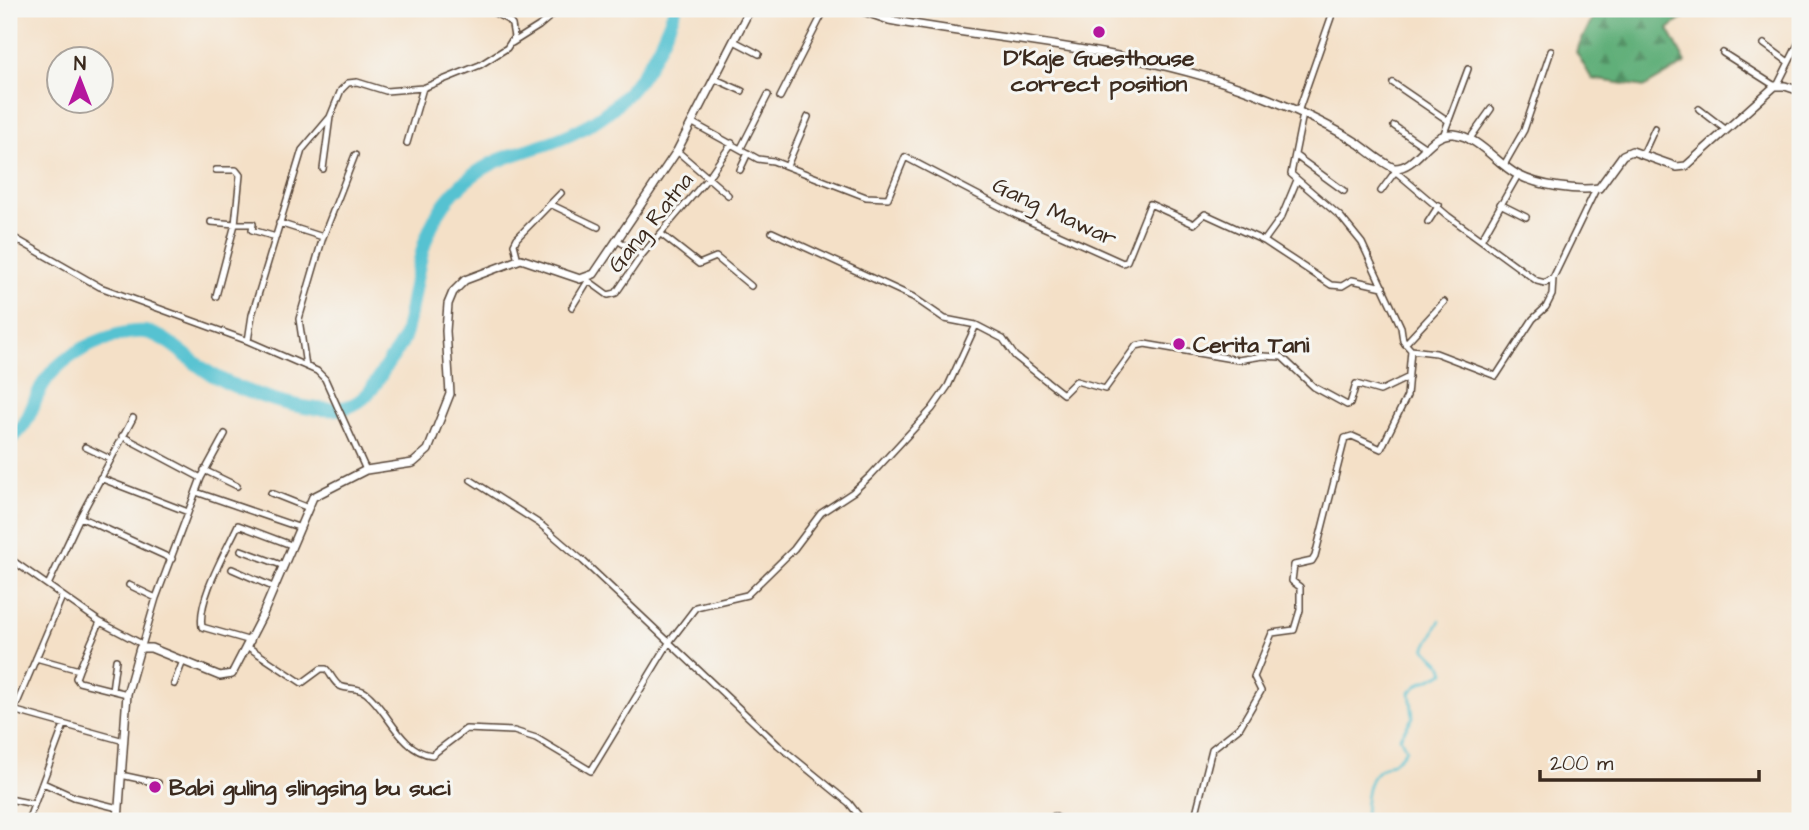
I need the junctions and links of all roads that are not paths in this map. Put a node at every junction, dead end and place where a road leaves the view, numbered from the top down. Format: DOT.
graph roads {
  1 [pos="487,9"];
  2 [pos="559,9"];
  3 [pos="750,9"];
  4 [pos="825,9"];
  5 [pos="858,9"];
  6 [pos="1334,9"];
  7 [pos="1800,40"];
  8 [pos="734,41"];
  9 [pos="512,43"];
  10 [pos="1764,44"];
  11 [pos="1551,51"];
  12 [pos="1723,52"];
  13 [pos="759,54"];
  14 [pos="1787,61"];
  15 [pos="1468,69"];
  16 [pos="715,79"];
  17 [pos="1393,83"];
  18 [pos="1776,86"];
  19 [pos="422,88"];
  20 [pos="742,91"];
  21 [pos="1800,91"];
  22 [pos="768,95"];
  23 [pos="780,97"];
  24 [pos="1490,109"];
  25 [pos="1699,109"];
  26 [pos="1301,113"];
  27 [pos="330,117"];
  28 [pos="808,117"];
  29 [pos="1447,120"];
  30 [pos="693,122"];
  31 [pos="1394,126"];
  32 [pos="1655,128"];
  33 [pos="1725,129"];
  34 [pos="1443,136"];
  35 [pos="1469,140"];
  36 [pos="407,143"];
  37 [pos="732,143"];
  38 [pos="741,148"];
  39 [pos="1426,148"];
  40 [pos="677,151"];
  41 [pos="1644,152"];
  42 [pos="748,153"];
  43 [pos="355,155"];
  44 [pos="1296,156"];
  45 [pos="1504,165"];
  46 [pos="787,166"];
  47 [pos="323,169"];
  48 [pos="216,170"];
  49 [pos="740,170"];
  50 [pos="1396,170"];
  51 [pos="1518,175"];
  52 [pos="707,179"];
  53 [pos="1297,180"];
  54 [pos="1596,189"];
  55 [pos="1344,191"];
  56 [pos="1381,191"];
  57 [pos="561,193"];
  58 [pos="728,195"];
  59 [pos="550,204"];
  60 [pos="1500,204"];
  61 [pos="1439,205"];
  62 [pos="1527,217"];
  63 [pos="211,222"];
  64 [pos="1428,222"];
  65 [pos="235,223"];
  66 [pos="279,223"];
  67 [pos="597,227"];
  68 [pos="772,232"];
  69 [pos="661,234"];
  70 [pos="9,235"];
  71 [pos="276,237"];
  72 [pos="323,237"];
  73 [pos="617,240"];
  74 [pos="1481,240"];
  75 [pos="1264,241"];
  76 [pos="642,255"];
  77 [pos="518,260"];
  78 [pos="1553,278"];
  79 [pos="587,280"];
  80 [pos="751,286"];
  81 [pos="1383,287"];
  82 [pos="216,296"];
  83 [pos="1444,302"];
  84 [pos="572,307"];
  85 [pos="976,326"];
  86 [pos="248,341"];
  87 [pos="1405,344"];
  88 [pos="1410,350"];
  89 [pos="306,366"];
  90 [pos="1409,377"];
  91 [pos="133,418"];
  92 [pos="225,434"];
  93 [pos="122,436"];
  94 [pos="85,447"];
  95 [pos="110,459"];
  96 [pos="204,470"];
  97 [pos="366,470"];
  98 [pos="100,478"];
  99 [pos="201,478"];
  100 [pos="471,480"];
  101 [pos="237,486"];
  102 [pos="196,492"];
  103 [pos="271,493"];
  104 [pos="306,507"];
  105 [pos="188,512"];
  106 [pos="80,517"];
  107 [pos="298,527"];
  108 [pos="291,545"];
  109 [pos="241,550"];
  110 [pos="9,558"];
  111 [pos="172,559"];
  112 [pos="284,566"];
  113 [pos="232,569"];
  114 [pos="129,585"];
  115 [pos="48,586"];
  116 [pos="275,587"];
  117 [pos="61,597"];
  118 [pos="156,598"];
  119 [pos="100,622"];
  120 [pos="670,641"];
  121 [pos="249,644"];
  122 [pos="142,645"];
  123 [pos="36,658"];
  124 [pos="116,660"];
  125 [pos="183,661"];
  126 [pos="79,670"];
  127 [pos="174,684"];
  128 [pos="112,690"];
  129 [pos="127,694"];
  130 [pos="11,709"];
  131 [pos="9,722"];
  132 [pos="64,725"];
  133 [pos="124,741"];
  134 [pos="121,775"];
  135 [pos="43,783"];
  136 [pos="158,783"];
  137 [pos="9,799"];
  138 [pos="34,804"];
  139 [pos="118,808"];
  140 [pos="118,820"];
  141 [pos="28,821"];
  142 [pos="144,821"];
  143 [pos="863,821"];
  144 [pos="1048,821"];
  145 [pos="1064,821"];
  146 [pos="1194,821"];
  1 -- 9 [label="street"];
  2 -- 9 [label="street"];
  3 -- 8 [label="street"];
  4 -- 23 [label="street"];
  5 -- 26 [label="street"];
  6 -- 26 [label="street"];
  7 -- 14 [label="street"];
  8 -- 13 [label="street"];
  8 -- 16 [label="street"];
  9 -- 19 [label="street"];
  10 -- 14 [label="street"];
  11 -- 45 [label="street"];
  12 -- 18 [label="street"];
  14 -- 18 [label="street"];
  15 -- 29 [label="street"];
  16 -- 20 [label="street"];
  16 -- 30 [label="street"];
  17 -- 29 [label="street"];
  18 -- 21 [label="street"];
  18 -- 33 [label="street"];
  19 -- 27 [label="street"];
  19 -- 36 [label="street"];
  22 -- 38 [label="street"];
  24 -- 35 [label="street"];
  25 -- 33 [label="street"];
  26 -- 44 [label="street"];
  26 -- 50 [label="street"];
  27 -- 47 [label="street"];
  27 -- 66 [label="street"];
  28 -- 46 [label="street"];
  29 -- 34 [label="street"];
  30 -- 37 [label="street, Gang Mawar"];
  30 -- 40 [label="street"];
  31 -- 39 [label="street"];
  32 -- 41 [label="street"];
  33 -- 41 [label="street"];
  34 -- 35 [label="street"];
  34 -- 39 [label="street"];
  35 -- 45 [label="street"];
  37 -- 38 [label="street, Gang Mawar"];
  37 -- 52 [label="street, Gang Ratna"];
  38 -- 42 [label="street, Gang Mawar"];
  39 -- 50 [label="street"];
  40 -- 52 [label="street"];
  40 -- 73 [label="street"];
  41 -- 54 [label="street"];
  42 -- 46 [label="street, Gang Mawar"];
  42 -- 49 [label="street"];
  43 -- 72 [label="street"];
  44 -- 53 [label="street"];
  44 -- 55 [label="street"];
  45 -- 51 [label="street"];
  46 -- 75 [label="street, Gang Mawar"];
  48 -- 65 [label="street"];
  50 -- 56 [label="street"];
  50 -- 61 [label="street"];
  51 -- 54 [label="street"];
  51 -- 60 [label="street"];
  52 -- 58 [label="street"];
  52 -- 69 [label="street, Gang Ratna"];
  53 -- 75 [label="street"];
  53 -- 81 [label="street"];
  54 -- 78 [label="street"];
  57 -- 59 [label="street"];
  59 -- 67 [label="street"];
  59 -- 77 [label="street"];
  60 -- 62 [label="street"];
  60 -- 74 [label="street"];
  61 -- 64 [label="street"];
  61 -- 74 [label="street"];
  63 -- 65 [label="street"];
  65 -- 71 [label="street"];
  65 -- 82 [label="street"];
  66 -- 71 [label="street"];
  66 -- 72 [label="street"];
  68 -- 85 [label="street"];
  69 -- 76 [label="street, Gang Ratna"];
  69 -- 80 [label="street"];
  70 -- 86 [label="street"];
  71 -- 86 [label="street"];
  72 -- 89 [label="street"];
  73 -- 76 [label="street"];
  73 -- 79 [label="street"];
  74 -- 78 [label="street"];
  75 -- 81 [label="street, Gang Mawar"];
  76 -- 79 [label="street, Gang Ratna"];
  77 -- 79 [label="street"];
  77 -- 97 [label="street"];
  78 -- 88 [label="street"];
  79 -- 84 [label="street"];
  81 -- 87 [label="street"];
  83 -- 87 [label="street"];
  85 -- 90 [label="street"];
  85 -- 120 [label="street"];
  86 -- 89 [label="street"];
  87 -- 88 [label="street"];
  88 -- 90 [label="street"];
  89 -- 97 [label="street"];
  90 -- 146 [label="street"];
  91 -- 93 [label="street"];
  92 -- 96 [label="street"];
  93 -- 95 [label="street"];
  93 -- 99 [label="street"];
  94 -- 95 [label="street"];
  95 -- 98 [label="street"];
  96 -- 99 [label="street"];
  96 -- 101 [label="street"];
  97 -- 104 [label="street"];
  98 -- 105 [label="street"];
  98 -- 106 [label="street"];
  99 -- 102 [label="street"];
  100 -- 120 [label="street"];
  102 -- 105 [label="street"];
  102 -- 107 [label="street"];
  103 -- 104 [label="street"];
  104 -- 107 [label="street"];
  105 -- 111 [label="street"];
  106 -- 111 [label="street"];
  106 -- 115 [label="street"];
  107 -- 108 [label="street"];
  108 -- 112 [label="street"];
  108 -- 121 [label="street"];
  109 -- 112 [label="street"];
  110 -- 115 [label="street"];
  111 -- 118 [label="street"];
  112 -- 116 [label="street"];
  113 -- 116 [label="street"];
  114 -- 118 [label="street"];
  115 -- 117 [label="street"];
  116 -- 121 [label="street"];
  117 -- 119 [label="street"];
  117 -- 123 [label="street"];
  118 -- 122 [label="street"];
  119 -- 122 [label="street"];
  119 -- 126 [label="street"];
  120 -- 121 [label="street"];
  120 -- 143 [label="street"];
  121 -- 125 [label="street"];
  122 -- 125 [label="street"];
  122 -- 129 [label="street"];
  123 -- 126 [label="street"];
  123 -- 130 [label="street"];
  124 -- 128 [label="street"];
  125 -- 127 [label="street"];
  126 -- 128 [label="street"];
  128 -- 129 [label="street"];
  129 -- 133 [label="street"];
  130 -- 131 [label="street"];
  130 -- 132 [label="street"];
  132 -- 133 [label="street"];
  132 -- 135 [label="street"];
  133 -- 134 [label="street"];
  134 -- 136 [label="street"];
  134 -- 139 [label="street"];
  135 -- 138 [label="street"];
  135 -- 139 [label="street"];
  137 -- 138 [label="street"];
  138 -- 141 [label="street"];
  139 -- 140 [label="street"];
  140 -- 142 [label="street"];
  144 -- 145 [label="street"];
}
